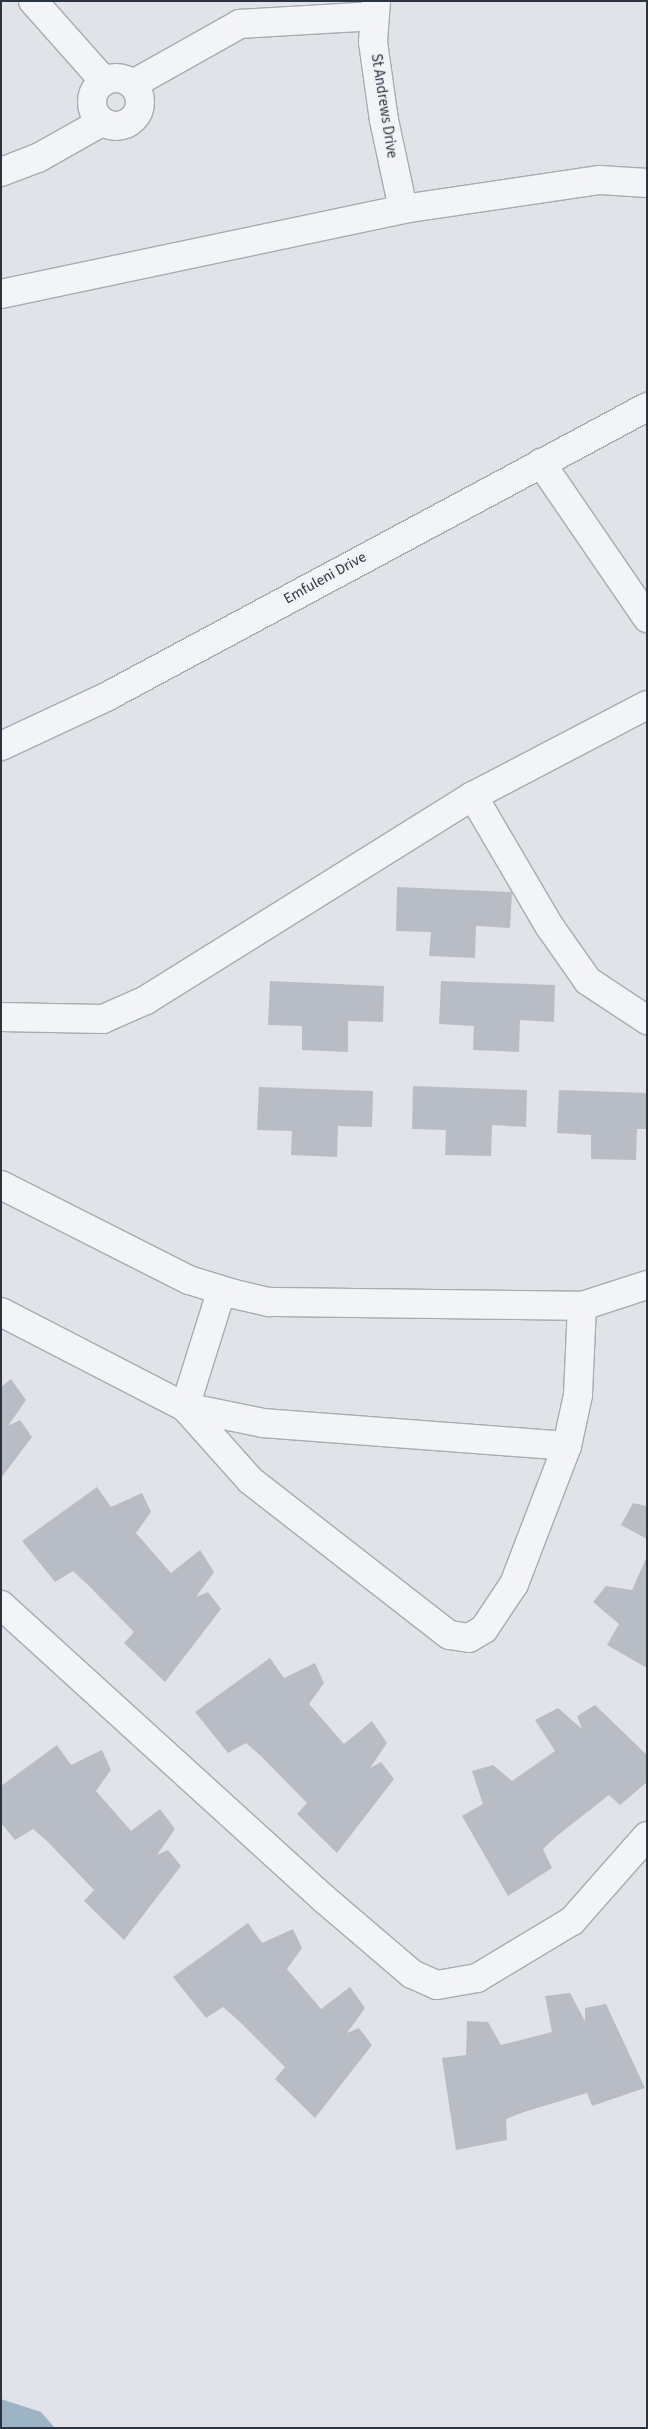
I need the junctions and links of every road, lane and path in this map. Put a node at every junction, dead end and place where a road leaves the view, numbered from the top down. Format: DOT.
graph roads {
  1 [pos="33,1"];
  2 [pos="376,9"];
  3 [pos="104,81"];
  4 [pos="133,84"];
  5 [pos="102,122"];
  6 [pos="1,172"];
  7 [pos="647,183"];
  8 [pos="404,209"];
  9 [pos="1,294"];
  10 [pos="647,406"];
  11 [pos="541,463"];
  12 [pos="647,618"];
  13 [pos="647,705"];
  14 [pos="1,746"];
  15 [pos="474,796"];
  16 [pos="1,1017"];
  17 [pos="647,1020"];
  18 [pos="1,1185"];
  19 [pos="647,1285"];
  20 [pos="221,1292"];
  21 [pos="582,1306"];
  22 [pos="1,1312"];
  23 [pos="185,1407"];
  24 [pos="567,1446"];
  25 [pos="1,1605"];
  26 [pos="647,1836"];
  1 -- 3 [label="street"];
  2 -- 4 [label="street"];
  2 -- 8 [label="street, St Andrews Drive"];
  3 -- 4 [label="street"];
  3 -- 5 [label="street"];
  4 -- 5 [label="street"];
  5 -- 6 [label="street"];
  7 -- 8 [label="street"];
  8 -- 9 [label="street"];
  10 -- 11 [label="street, Emfuleni Drive"];
  11 -- 12 [label="street"];
  11 -- 14 [label="street, Emfuleni Drive"];
  13 -- 15 [label="street"];
  15 -- 16 [label="street"];
  15 -- 17 [label="street"];
  18 -- 20 [label="street"];
  19 -- 21 [label="street"];
  20 -- 21 [label="street"];
  20 -- 23 [label="street"];
  21 -- 24 [label="street"];
  22 -- 23 [label="street"];
  23 -- 24 [label="street"];
  23 -- 24 [label="street"];
  25 -- 26 [label="street"];
}
